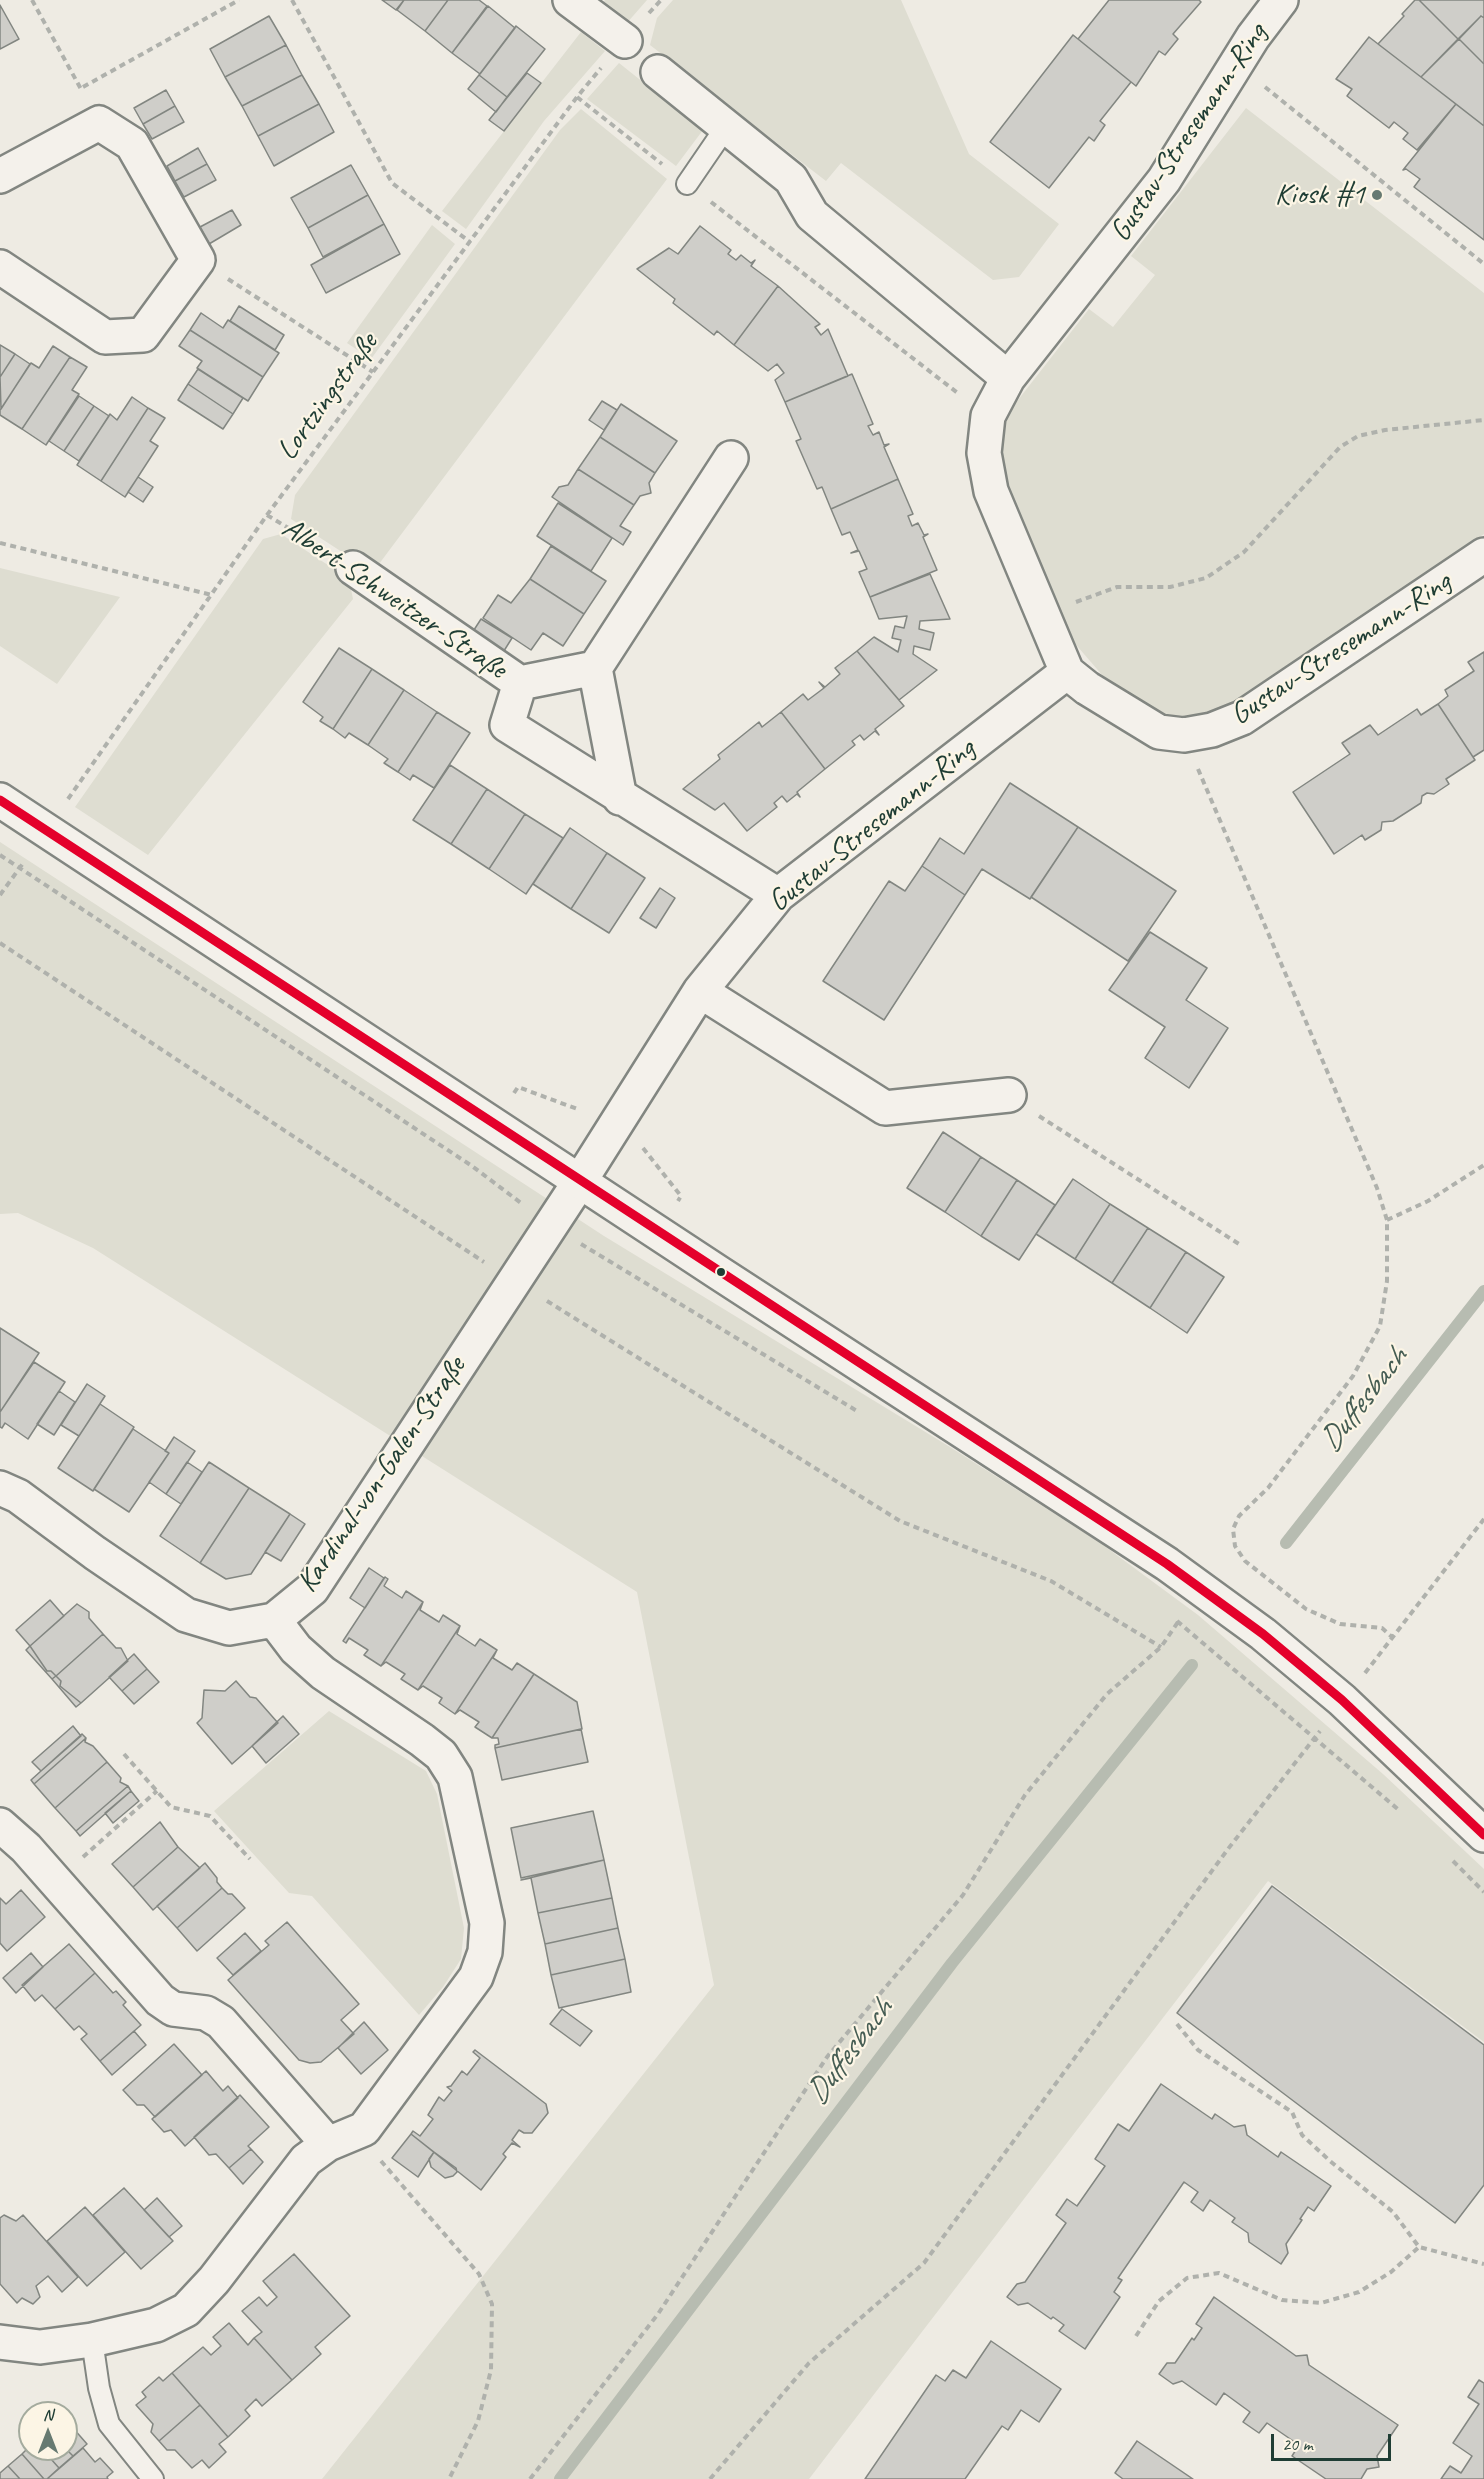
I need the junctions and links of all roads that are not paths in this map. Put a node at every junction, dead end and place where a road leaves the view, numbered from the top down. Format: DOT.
graph roads {
  1 [pos="570,0"];
  2 [pos="1281,0"];
  3 [pos="625,41"];
  4 [pos="658,72"];
  5 [pos="726,127"];
  6 [pos="0,177"];
  7 [pos="687,184"];
  8 [pos="0,267"];
  9 [pos="1008,378"];
  10 [pos="731,458"];
  11 [pos="1484,555"];
  12 [pos="353,568"];
  13 [pos="595,668"];
  14 [pos="1067,672"];
  15 [pos="520,683"];
  16 [pos="620,798"];
  17 [pos="0,800"];
  18 [pos="778,895"];
  19 [pos="700,991"];
  20 [pos="1009,1095"];
  21 [pos="580,1182"];
  22 [pos="0,1488"];
  23 [pos="274,1620"];
  24 [pos="0,1825"];
  25 [pos="1484,1834"];
  26 [pos="328,2144"];
  27 [pos="92,2340"];
  28 [pos="0,2342"];
  29 [pos="153,2479"];
  1 -- 3 [label="street"];
  2 -- 9 [label="street, Gustav-Stresemann-Ring"];
  4 -- 5 [label="street"];
  5 -- 7 [label="lane"];
  5 -- 9 [label="street"];
  6 -- 8 [label="street"];
  9 -- 14 [label="street, Gustav-Stresemann-Ring"];
  10 -- 13 [label="street"];
  11 -- 14 [label="street, Gustav-Stresemann-Ring"];
  12 -- 15 [label="street, Albert-Schweitzer-Straße"];
  13 -- 15 [label="street, Albert-Schweitzer-Straße"];
  13 -- 16 [label="street"];
  14 -- 18 [label="street, Gustav-Stresemann-Ring"];
  15 -- 16 [label="street, Albert-Schweitzer-Straße"];
  16 -- 18 [label="street, Albert-Schweitzer-Straße"];
  17 -- 21 [label="street"];
  18 -- 19 [label="street, Gustav-Stresemann-Ring"];
  19 -- 20 [label="street"];
  19 -- 21 [label="street, Gustav-Stresemann-Ring"];
  21 -- 23 [label="street, Kardinal-von-Galen-Straße"];
  21 -- 25 [label="street"];
  22 -- 23 [label="street, Kardinal-von-Galen-Straße"];
  23 -- 26 [label="street"];
  24 -- 26 [label="street"];
  26 -- 27 [label="street"];
  27 -- 28 [label="street"];
  27 -- 29 [label="lane"];
}
